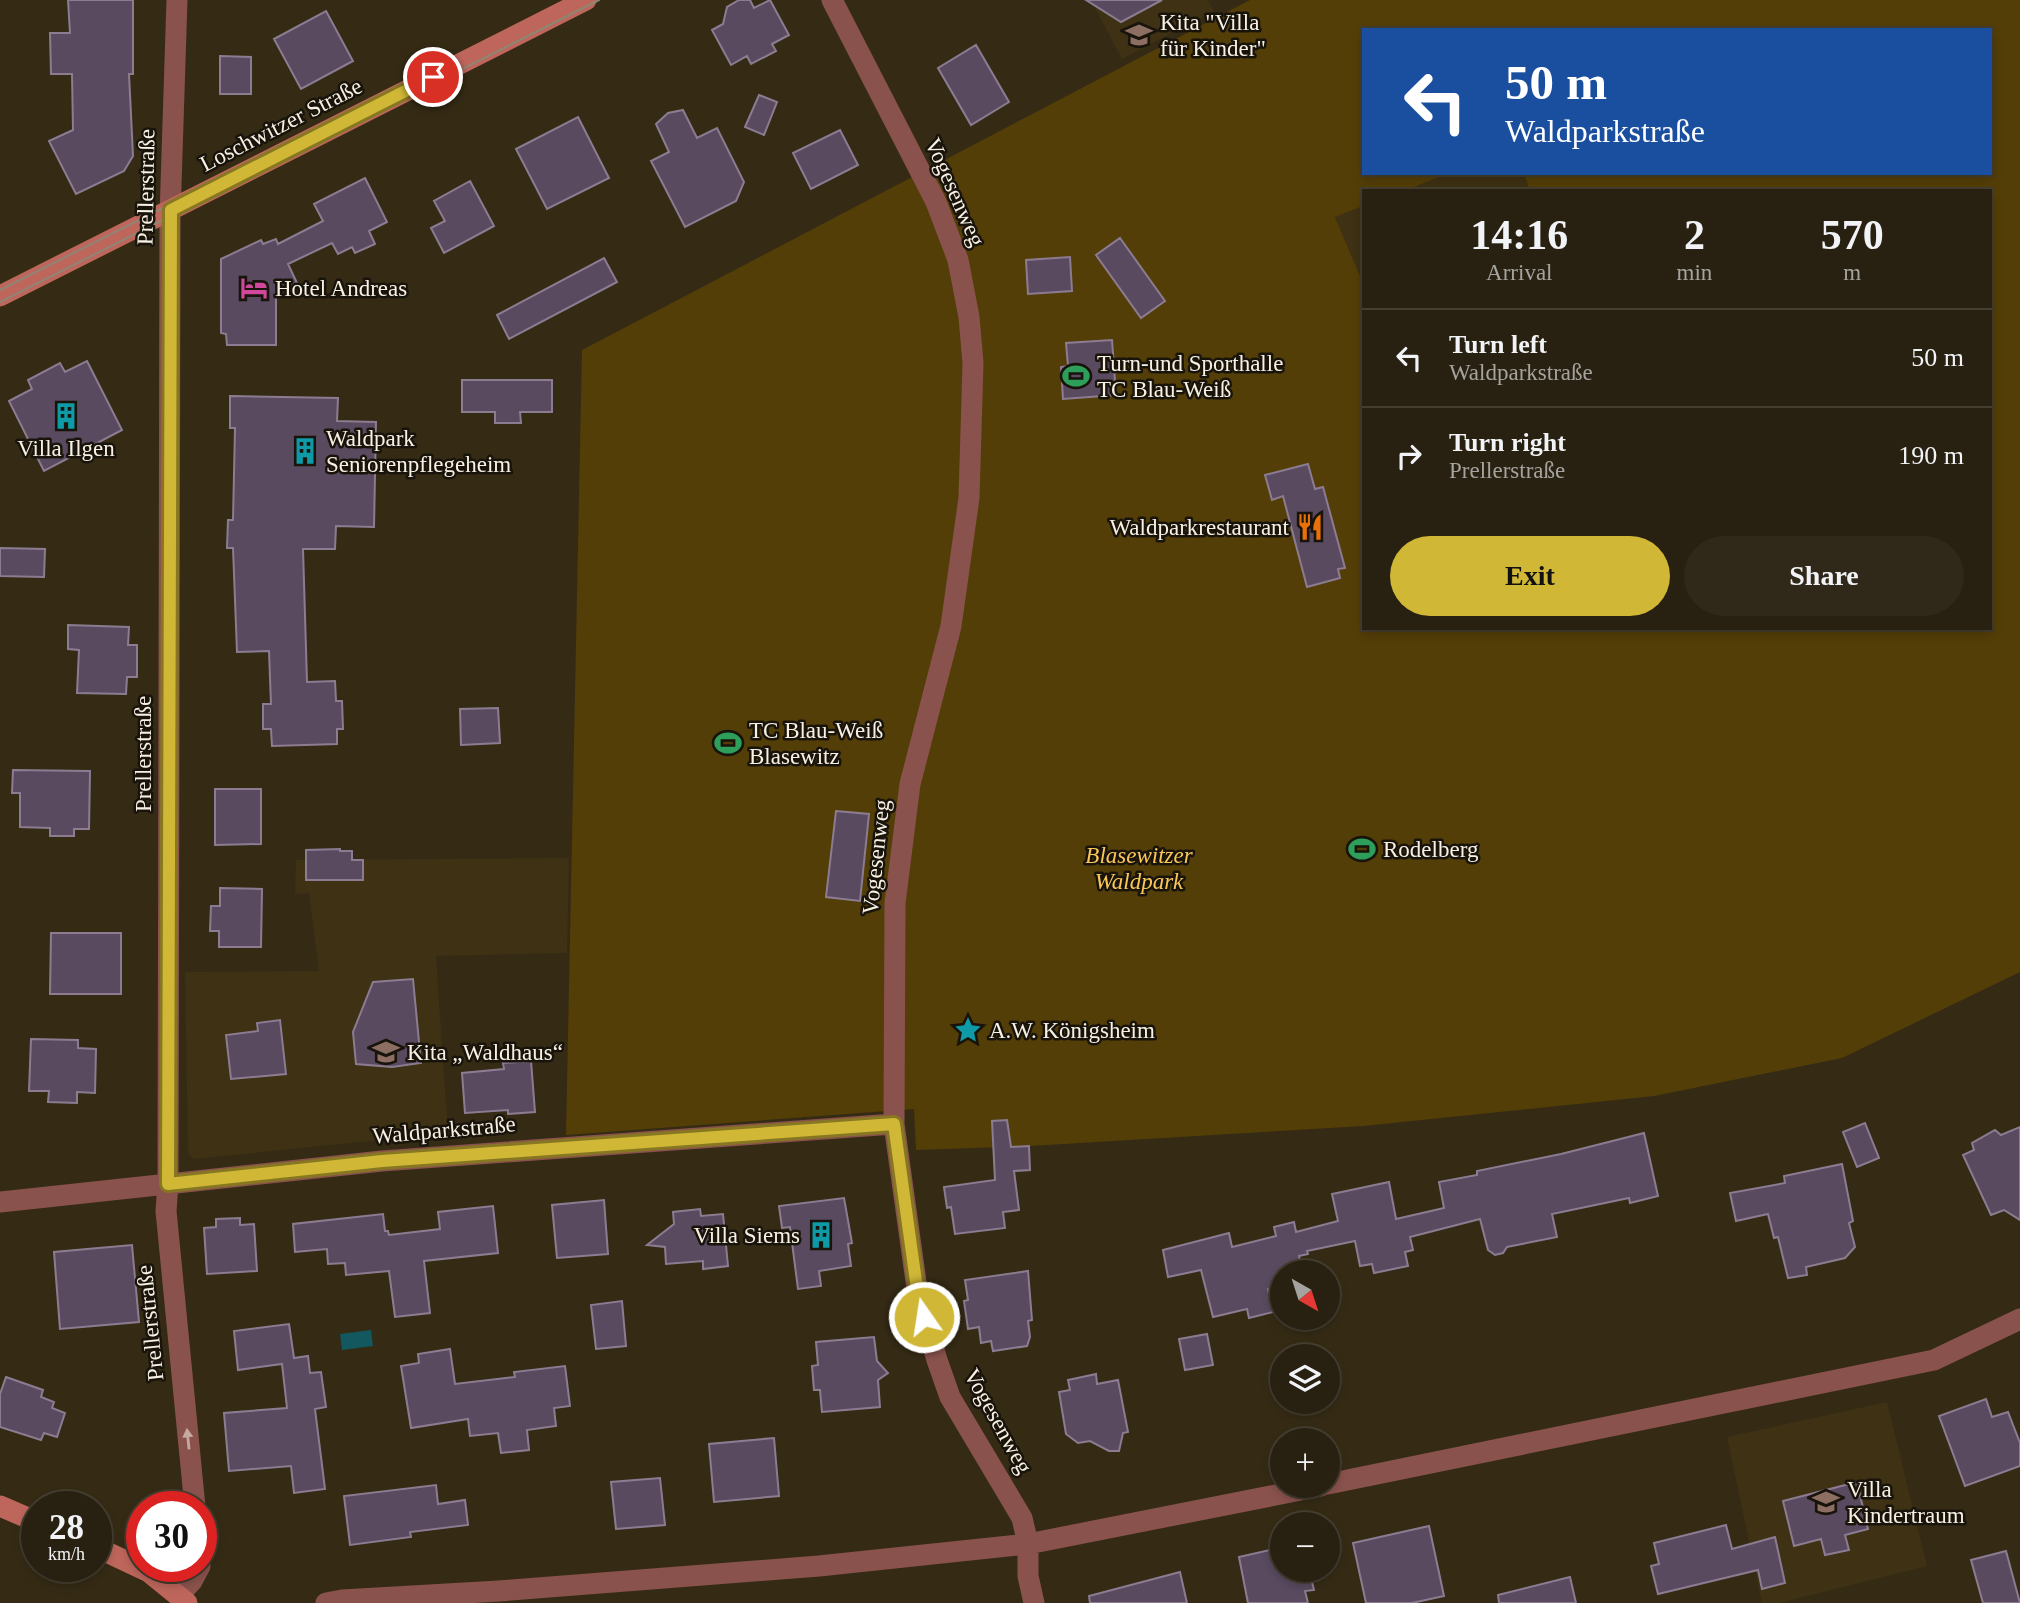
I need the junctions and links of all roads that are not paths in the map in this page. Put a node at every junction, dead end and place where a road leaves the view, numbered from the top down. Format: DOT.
graph roads {
  1 [pos="177,0"];
  2 [pos="586,0"];
  3 [pos="832,0"];
  4 [pos="171,210"];
  5 [pos="0,296"];
  6 [pos="894,1124"];
  7 [pos="168,1184"];
  8 [pos="0,1202"];
  9 [pos="2020,1319"];
  10 [pos="1340,1482"];
  11 [pos="193,1491"];
  12 [pos="1270,1496"];
  13 [pos="0,1506"];
  14 [pos="21,1515"];
  15 [pos="1028,1544"];
  16 [pos="112,1555"];
  17 [pos="192,1582"];
  18 [pos="183,1599"];
  19 [pos="334,1601"];
  20 [pos="1034,1603"];
  1 -- 4 [label="street, Prellerstraße"];
  2 -- 4 [label="street, Loschwitzer Straße"];
  3 -- 6 [label="street, Vogesenweg"];
  4 -- 5 [label="street, Loschwitzer Straße"];
  4 -- 7 [label="street, Prellerstraße"];
  6 -- 7 [label="street, Waldparkstraße"];
  6 -- 15 [label="street, Vogesenweg"];
  7 -- 8 [label="street, Waldparkstraße"];
  11 -- 7 [label="street, Prellerstraße, one-way"];
  9 -- 10 [label="street"];
  12 -- 15 [label="street"];
  13 -- 14 [label="street"];
  15 -- 19 [label="street"];
  15 -- 20 [label="street, Vogesenweg"];
  16 -- 18 [label="street"];
  17 -- 18 [label="street"];
}
